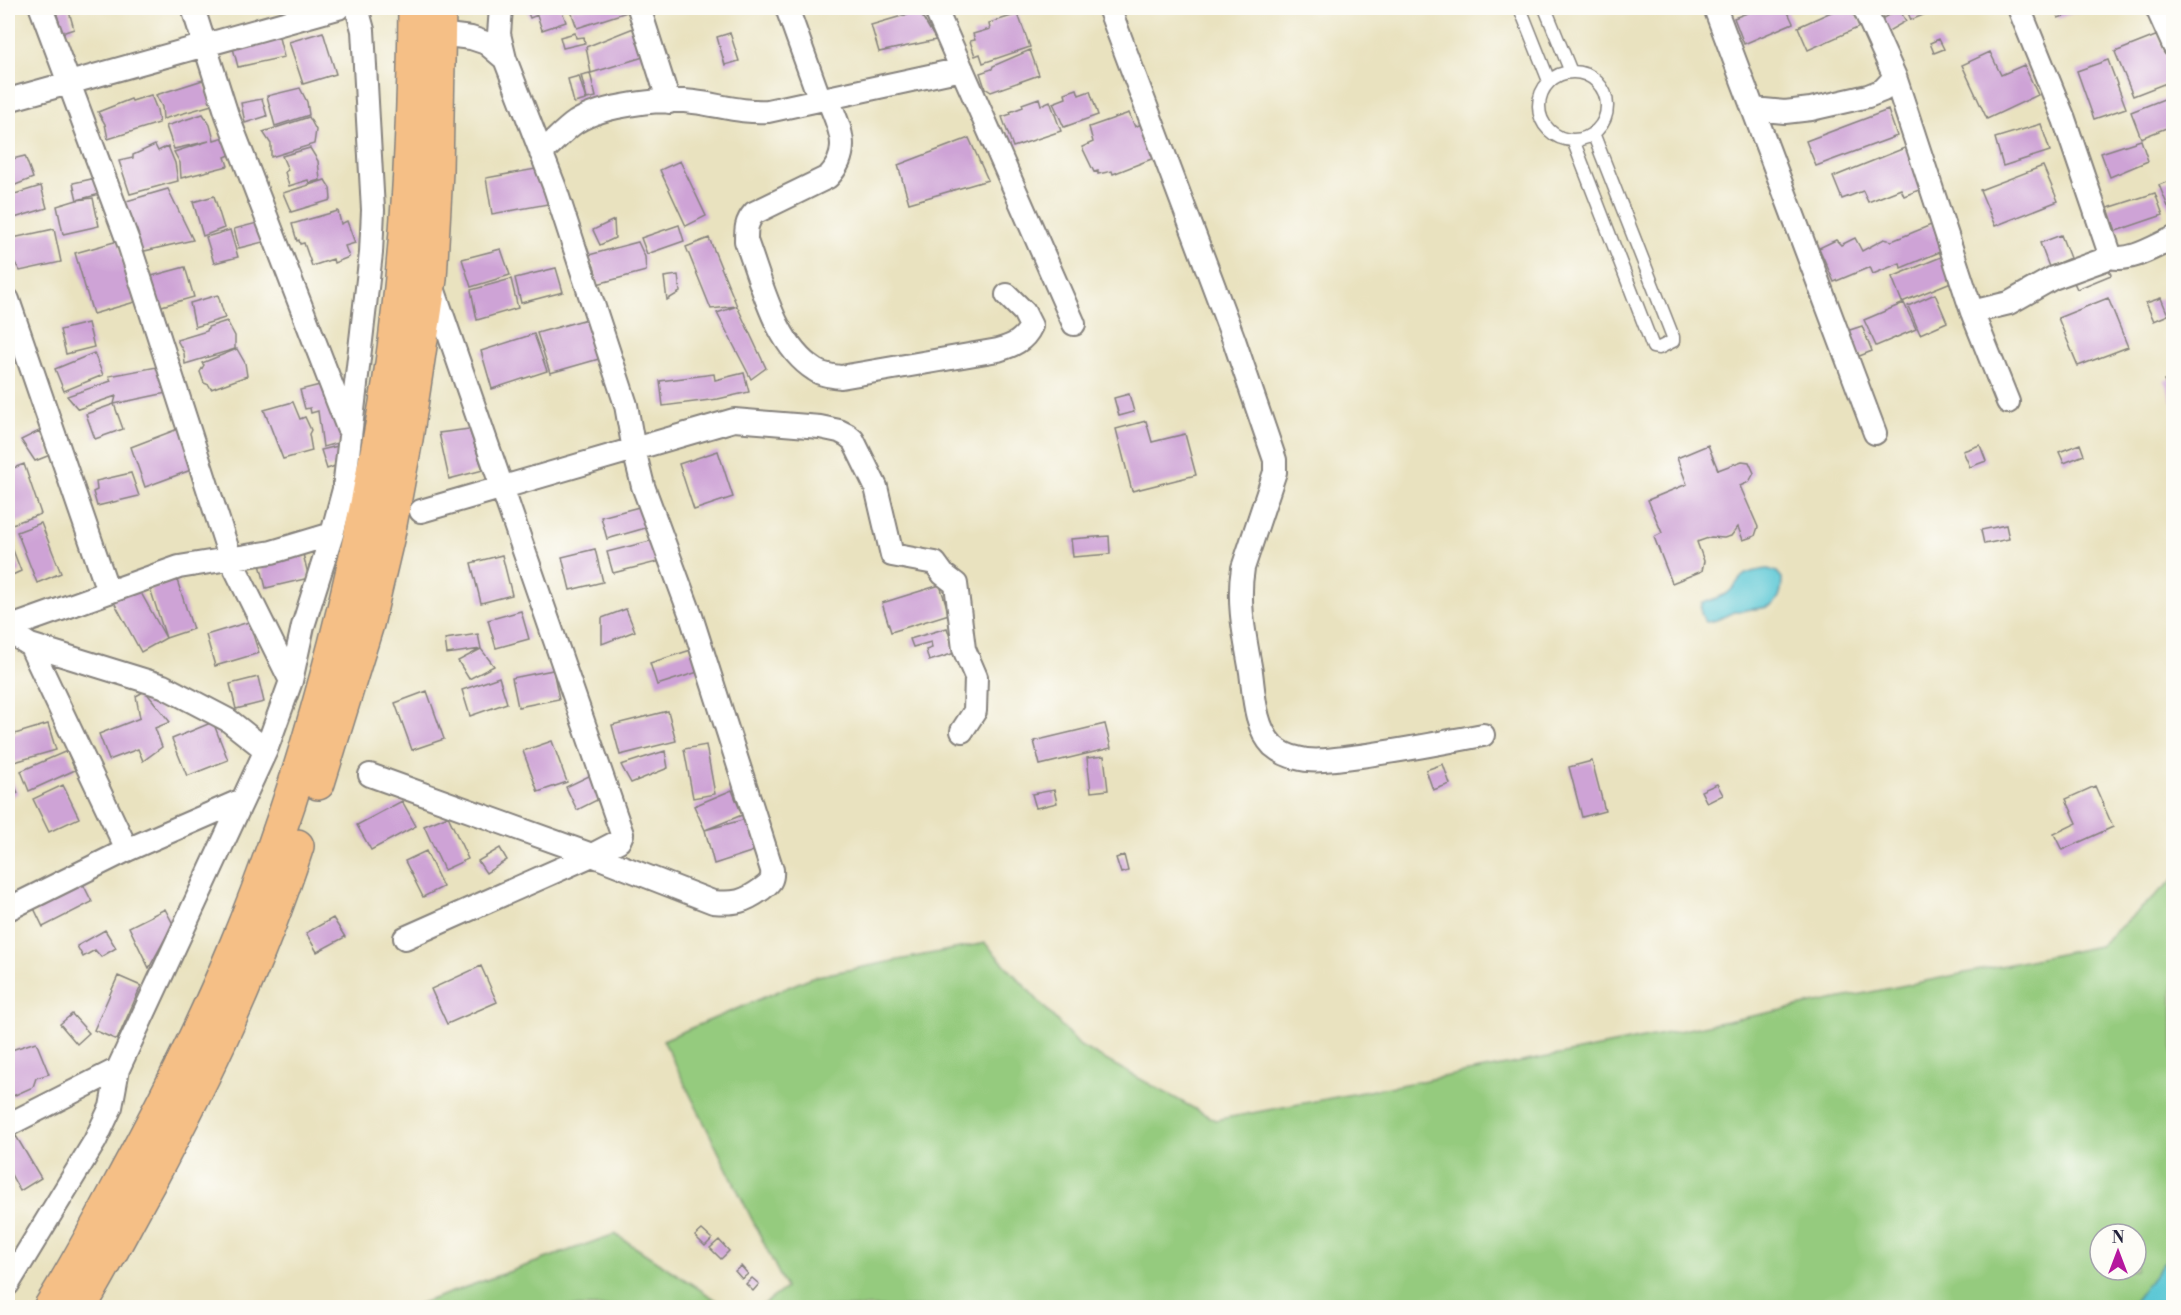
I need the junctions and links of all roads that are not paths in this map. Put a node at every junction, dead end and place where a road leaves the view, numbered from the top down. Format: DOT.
graph roads {
  1 [pos="42,8"];
  2 [pos="193,8"];
  3 [pos="338,8"];
  4 [pos="357,8"];
  5 [pos="415,8"];
  6 [pos="501,8"];
  7 [pos="639,8"];
  8 [pos="787,8"];
  9 [pos="935,8"];
  10 [pos="1110,8"];
  11 [pos="1520,8"];
  12 [pos="1545,8"];
  13 [pos="1715,8"];
  14 [pos="1864,8"];
  15 [pos="2019,8"];
  16 [pos="2157,8"];
  17 [pos="439,21"];
  18 [pos="205,45"];
  19 [pos="2174,46"];
  20 [pos="505,58"];
  21 [pos="962,69"];
  22 [pos="1571,72"];
  23 [pos="1895,77"];
  24 [pos="1549,81"];
  25 [pos="69,83"];
  26 [pos="8,100"];
  27 [pos="824,100"];
  28 [pos="669,102"];
  29 [pos="1753,109"];
  30 [pos="1593,133"];
  31 [pos="1573,140"];
  32 [pos="542,153"];
  33 [pos="2174,238"];
  34 [pos="2111,257"];
  35 [pos="429,279"];
  36 [pos="1007,295"];
  37 [pos="8,300"];
  38 [pos="1972,312"];
  39 [pos="1074,324"];
  40 [pos="2008,402"];
  41 [pos="350,433"];
  42 [pos="1875,433"];
  43 [pos="634,450"];
  44 [pos="502,488"];
  45 [pos="421,511"];
  46 [pos="332,534"];
  47 [pos="231,560"];
  48 [pos="108,591"];
  49 [pos="8,629"];
  50 [pos="30,645"];
  51 [pos="291,681"];
  52 [pos="962,731"];
  53 [pos="1483,735"];
  54 [pos="266,750"];
  55 [pos="370,775"];
  56 [pos="242,800"];
  57 [pos="127,850"];
  58 [pos="592,855"];
  59 [pos="8,909"];
  60 [pos="405,938"];
  61 [pos="118,1068"];
  62 [pos="8,1125"];
  63 [pos="8,1284"];
  64 [pos="50,1308"];
  65 [pos="79,1308"];
  1 -- 25 [label="street"];
  2 -- 18 [label="street"];
  3 -- 18 [label="street"];
  4 -- 41 [label="street"];
  5 -- 64 [label="highway"];
  6 -- 20 [label="street"];
  7 -- 28 [label="street"];
  8 -- 27 [label="street"];
  9 -- 21 [label="street"];
  10 -- 53 [label="street"];
  11 -- 24 [label="lane"];
  12 -- 22 [label="lane"];
  13 -- 29 [label="street"];
  14 -- 23 [label="street"];
  15 -- 34 [label="street"];
  16 -- 19 [label="street"];
  17 -- 20 [label="street"];
  17 -- 35 [label="highway"];
  18 -- 25 [label="street"];
  18 -- 41 [label="street"];
  20 -- 32 [label="street"];
  21 -- 27 [label="street"];
  21 -- 39 [label="street"];
  22 -- 24 [label="lane"];
  22 -- 30 [label="lane"];
  23 -- 29 [label="street"];
  23 -- 38 [label="street"];
  24 -- 31 [label="lane"];
  25 -- 26 [label="street"];
  25 -- 47 [label="street"];
  27 -- 28 [label="street"];
  27 -- 36 [label="street"];
  28 -- 32 [label="street"];
  29 -- 42 [label="street"];
  30 -- 31 [label="lane"];
  30 -- 31 [label="lane"];
  32 -- 43 [label="street"];
  33 -- 34 [label="street"];
  34 -- 38 [label="street"];
  35 -- 44 [label="street"];
  35 -- 65 [label="highway"];
  37 -- 48 [label="street"];
  38 -- 40 [label="street"];
  41 -- 46 [label="street"];
  43 -- 44 [label="street"];
  43 -- 52 [label="street"];
  43 -- 58 [label="street"];
  44 -- 45 [label="street"];
  44 -- 58 [label="street"];
  46 -- 47 [label="street"];
  46 -- 51 [label="street"];
  47 -- 48 [label="street"];
  47 -- 51 [label="street"];
  48 -- 49 [label="street"];
  49 -- 50 [label="street"];
  50 -- 54 [label="street"];
  50 -- 57 [label="street"];
  51 -- 54 [label="street"];
  54 -- 56 [label="street"];
  55 -- 58 [label="street"];
  56 -- 57 [label="street"];
  56 -- 61 [label="street"];
  57 -- 59 [label="street"];
  58 -- 60 [label="street"];
  61 -- 62 [label="street"];
  61 -- 63 [label="street"];
}
